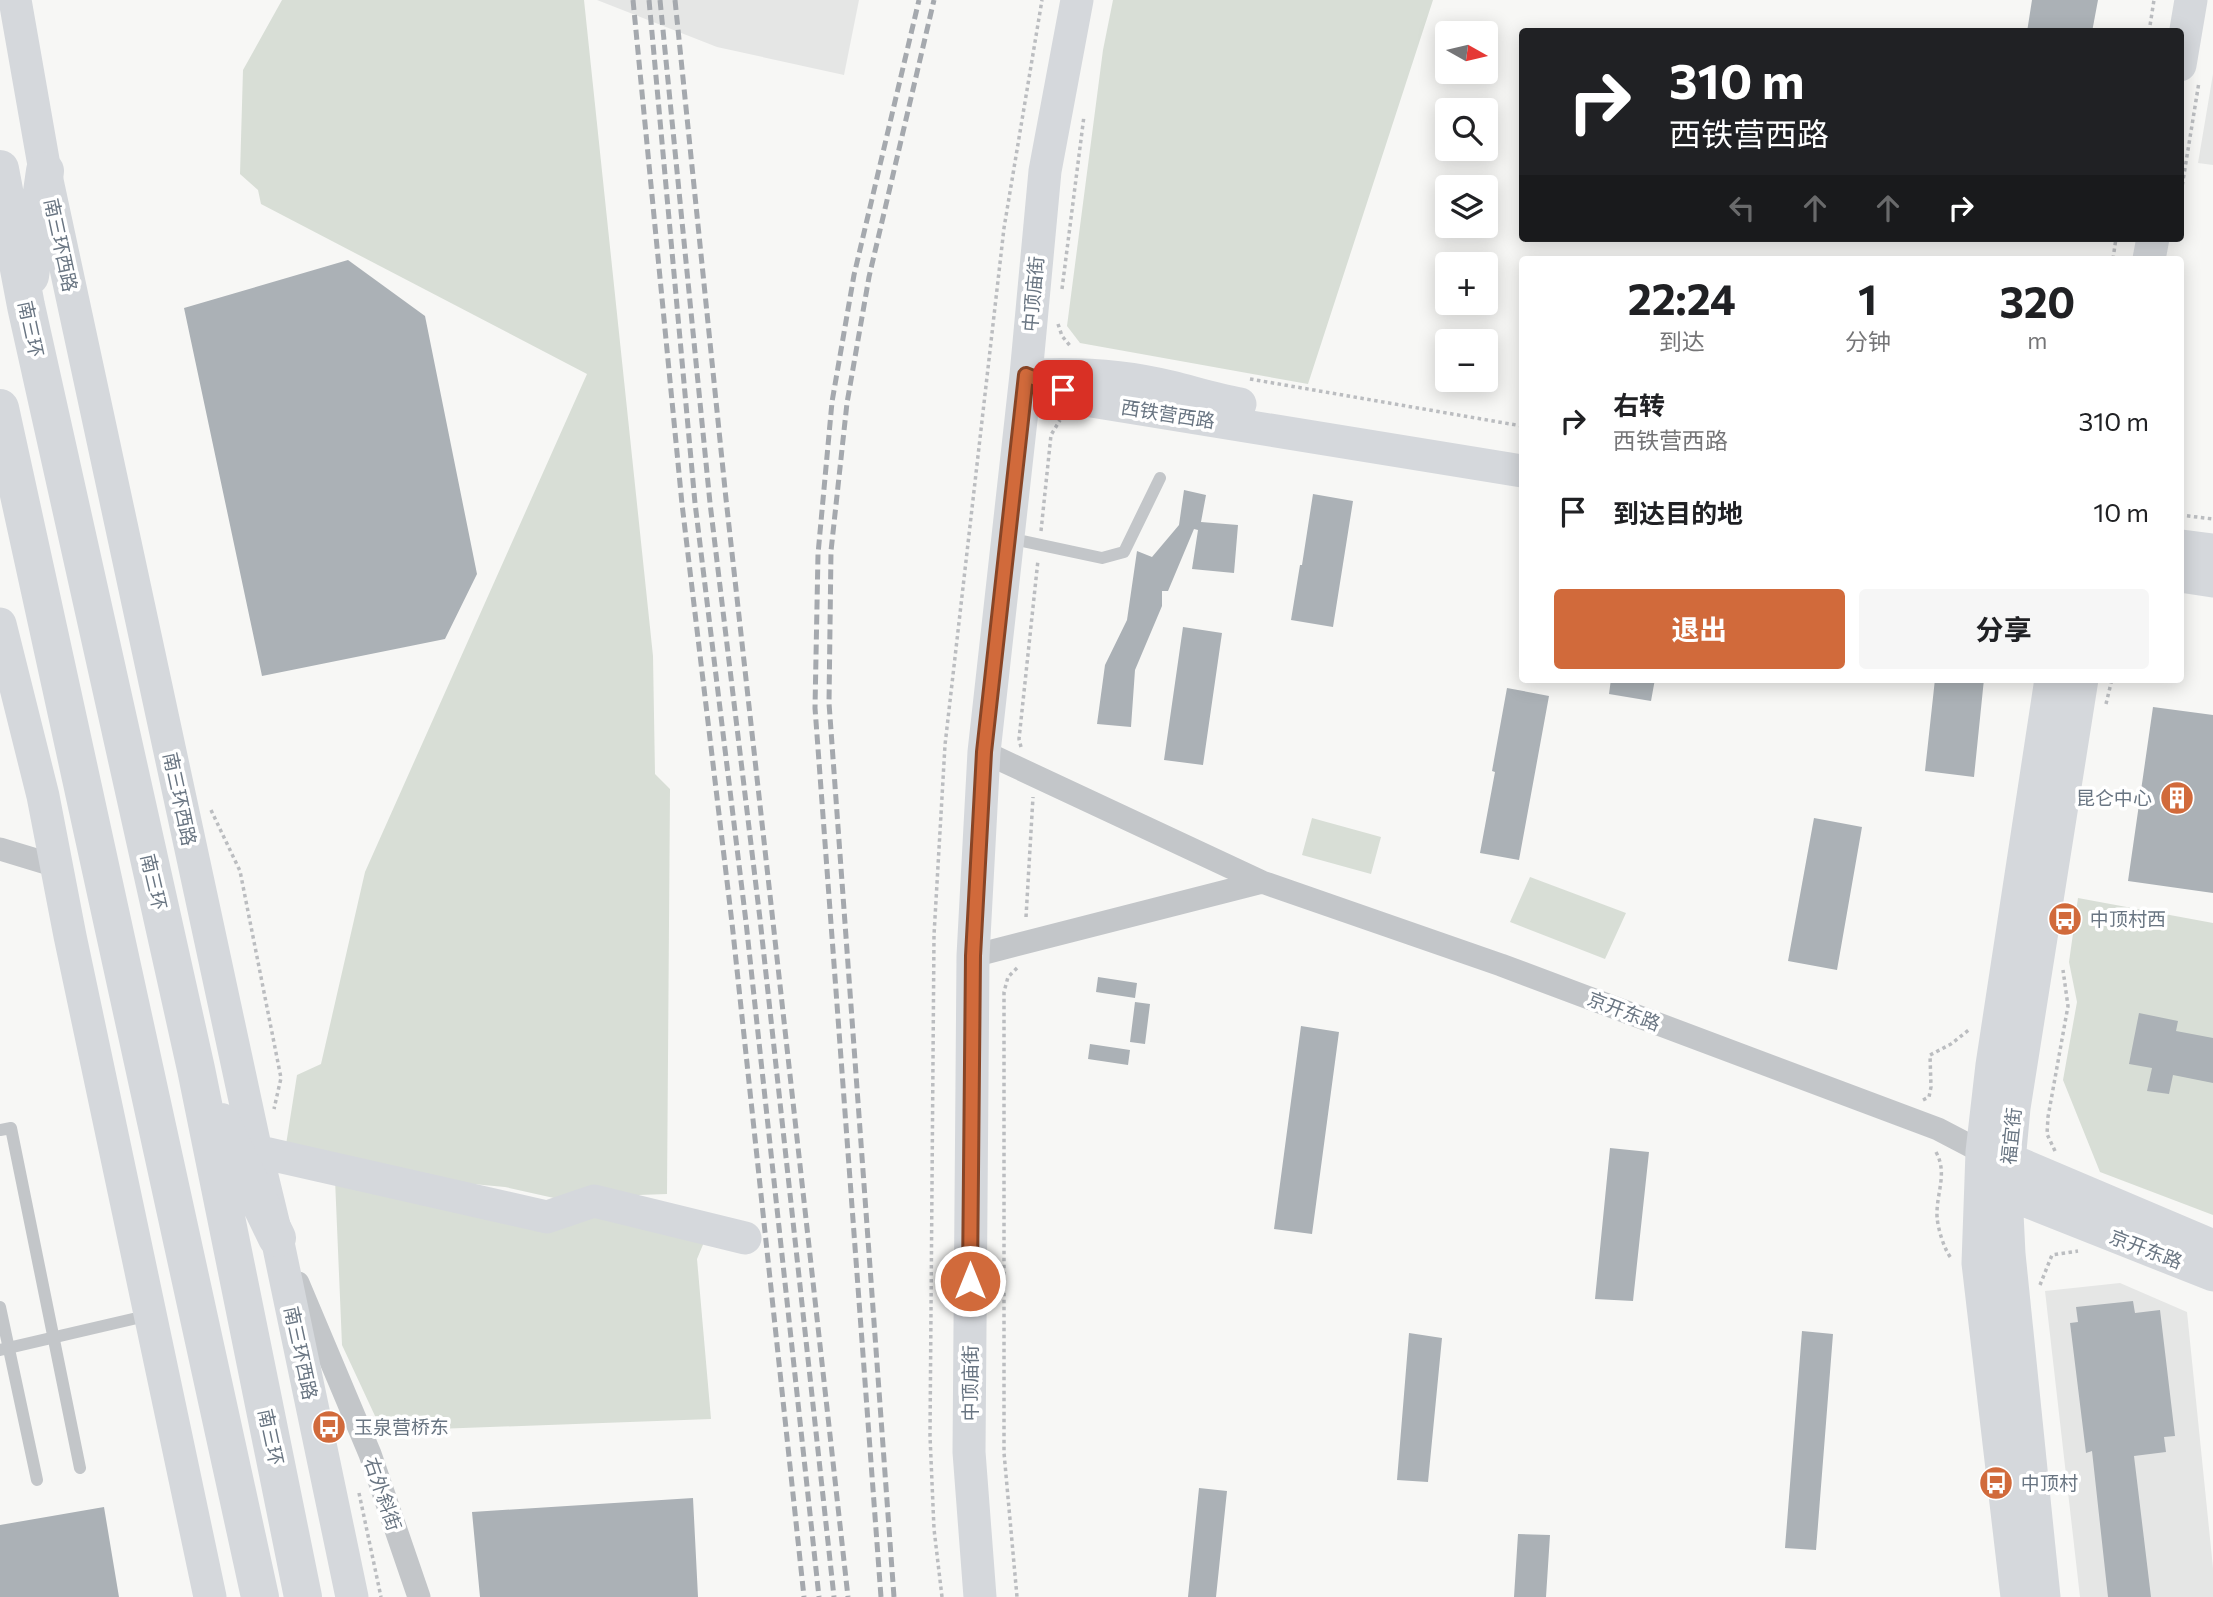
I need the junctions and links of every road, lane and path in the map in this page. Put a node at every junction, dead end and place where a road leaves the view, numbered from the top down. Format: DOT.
graph roads {
  1 [pos="15,0"];
  2 [pos="1077,0"];
  3 [pos="2154,0"];
  4 [pos="2170,0"];
  5 [pos="2191,0"];
  6 [pos="2150,28"];
  7 [pos="2166,28"];
  8 [pos="2190,72"];
  9 [pos="1084,116"];
  10 [pos="2184,149"];
  11 [pos="0,169"];
  12 [pos="45,171"];
  13 [pos="1062,290"];
  14 [pos="26,306"];
  15 [pos="1059,313"];
  16 [pos="1079,350"];
  17 [pos="1026,375"];
  18 [pos="1240,378"];
  19 [pos="0,408"];
  20 [pos="1068,421"];
  21 [pos="1519,425"];
  22 [pos="1519,448"];
  23 [pos="1519,471"];
  24 [pos="1160,478"];
  25 [pos="2184,515"];
  26 [pos="2213,519"];
  27 [pos="1007,538"];
  28 [pos="1040,545"];
  29 [pos="2184,546"];
  30 [pos="2213,550"];
  31 [pos="2184,577"];
  32 [pos="2213,581"];
  33 [pos="0,624"];
  34 [pos="2050,683"];
  35 [pos="2081,683"];
  36 [pos="2111,683"];
  37 [pos="2104,714"];
  38 [pos="1022,750"];
  39 [pos="984,752"];
  40 [pos="1033,797"];
  41 [pos="11,852"];
  42 [pos="56,866"];
  43 [pos="1262,882"];
  44 [pos="1026,917"];
  45 [pos="973,956"];
  46 [pos="1024,959"];
  47 [pos="2063,965"];
  48 [pos="1951,1044"];
  49 [pos="196,1069"];
  50 [pos="1918,1104"];
  51 [pos="0,1129"];
  52 [pos="1930,1145"];
  53 [pos="256,1151"];
  54 [pos="1995,1156"];
  55 [pos="2058,1157"];
  56 [pos="2006,1193"];
  57 [pos="277,1238"];
  58 [pos="745,1238"];
  59 [pos="2213,1246"];
  60 [pos="2082,1251"];
  61 [pos="1953,1261"];
  62 [pos="2213,1275"];
  63 [pos="2038,1293"];
  64 [pos="0,1307"];
  65 [pos="150,1315"];
  66 [pos="54,1337"];
  67 [pos="4,1349"];
  68 [pos="80,1468"];
  69 [pos="37,1480"];
  70 [pos="257,1591"];
  71 [pos="211,1597"];
  72 [pos="303,1597"];
  73 [pos="352,1597"];
  74 [pos="419,1597"];
  75 [pos="980,1597"];
  76 [pos="1017,1597"];
  77 [pos="2017,1597"];
  78 [pos="2045,1597"];
  1 -- 12 [label="street, 南三环西路"];
  2 -- 17 [label="street, 中顶庙街"];
  3 -- 6 [label="path"];
  4 -- 7 [label="street"];
  5 -- 8 [label="street"];
  8 -- 10 [label="path"];
  9 -- 13 [label="path"];
  11 -- 14 [label="highway, 南三环"];
  12 -- 14 [label="highway"];
  12 -- 53 [label="street, 南三环西路"];
  14 -- 49 [label="highway, 南三环"];
  15 -- 16 [label="path"];
  17 -- 22 [label="street, 西铁营西路"];
  17 -- 23 [label="street, 西铁营西路"];
  17 -- 27 [label="street, 中顶庙街"];
  18 -- 21 [label="path"];
  19 -- 70 [label="highway"];
  20 -- 28 [label="path"];
  24 -- 28 [label="lane"];
  25 -- 26 [label="path"];
  27 -- 28 [label="lane"];
  27 -- 39 [label="street, 中顶庙街"];
  28 -- 38 [label="path"];
  29 -- 30 [label="street"];
  31 -- 32 [label="street"];
  33 -- 42 [label="street"];
  34 -- 54 [label="street, 福宜街"];
  35 -- 54 [label="street, 福宜街"];
  36 -- 37 [label="path"];
  39 -- 43 [label="street"];
  39 -- 45 [label="street, 中顶庙街"];
  40 -- 44 [label="path"];
  41 -- 42 [label="street"];
  42 -- 65 [label="street"];
  43 -- 45 [label="street"];
  43 -- 54 [label="street, 京开东路"];
  45 -- 75 [label="street, 中顶庙街"];
  46 -- 76 [label="path"];
  47 -- 55 [label="path"];
  48 -- 50 [label="path"];
  49 -- 57 [label="highway"];
  49 -- 72 [label="highway, 南三环"];
  51 -- 66 [label="lane"];
  52 -- 61 [label="path"];
  53 -- 57 [label="street, 南三环西路"];
  53 -- 58 [label="street"];
  54 -- 56 [label="street"];
  54 -- 59 [label="street, 京开东路"];
  54 -- 77 [label="street, 福宜街"];
  56 -- 62 [label="street, 京开东路"];
  56 -- 78 [label="street, 福宜街"];
  57 -- 73 [label="street, 南三环西路"];
  57 -- 74 [label="street, 右外斜街"];
  60 -- 63 [label="path"];
  64 -- 67 [label="lane"];
  65 -- 66 [label="lane"];
  65 -- 71 [label="street"];
  66 -- 67 [label="lane"];
  66 -- 68 [label="lane"];
  67 -- 69 [label="lane"];
}
